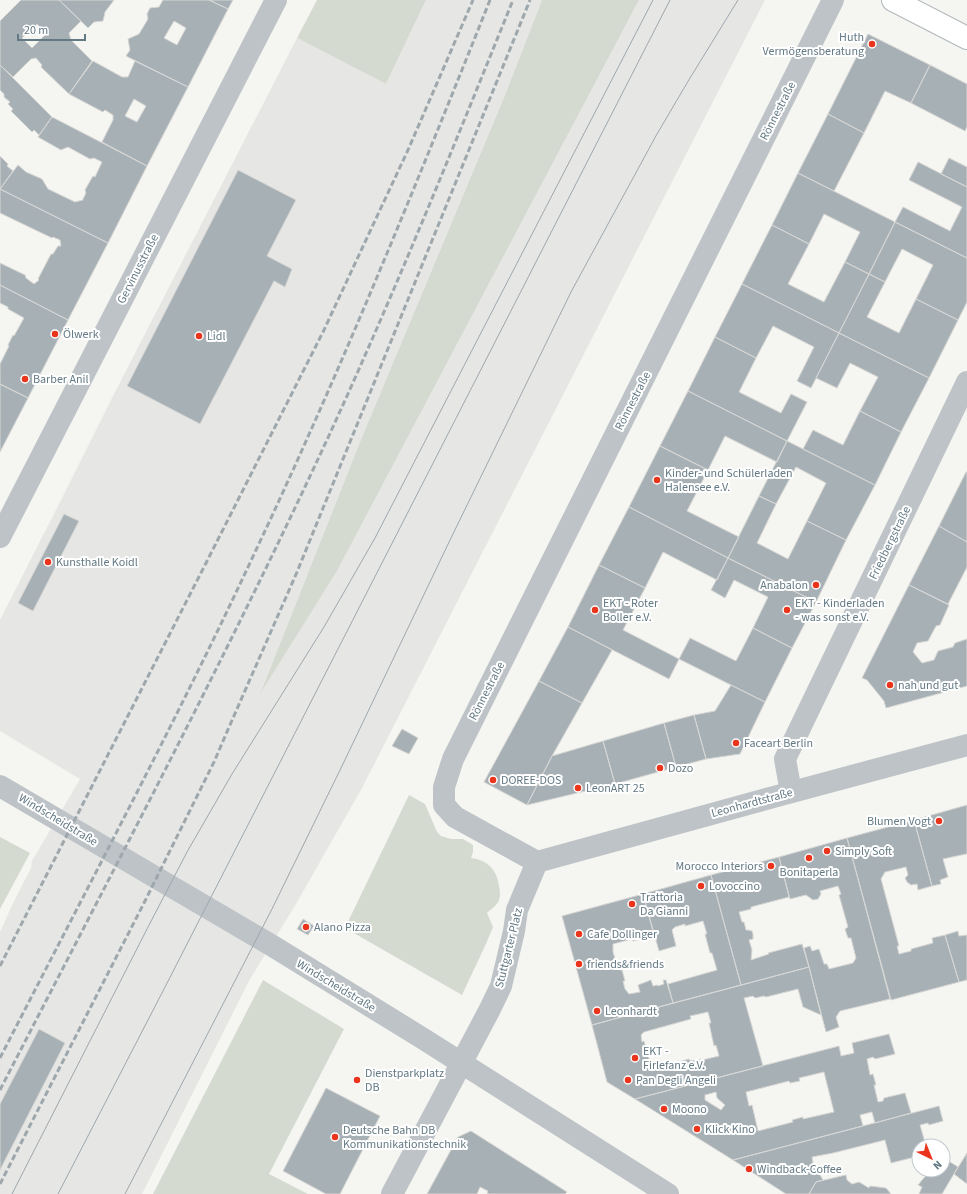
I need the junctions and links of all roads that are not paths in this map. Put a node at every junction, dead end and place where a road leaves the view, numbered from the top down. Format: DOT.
graph roads {
  1 [pos="276,0"];
  2 [pos="833,0"];
  3 [pos="893,0"];
  4 [pos="967,38"];
  5 [pos="967,382"];
  6 [pos="0,538"];
  7 [pos="967,745"];
  8 [pos="0,786"];
  9 [pos="790,792"];
  10 [pos="537,862"];
  11 [pos="461,1062"];
  12 [pos="392,1194"];
  13 [pos="668,1194"];
  1 -- 6 [label="street, Gervinusstraße"];
  2 -- 10 [label="street, Rönnestraße"];
  3 -- 4 [label="street"];
  5 -- 9 [label="street, Friedbergstraße"];
  7 -- 9 [label="street, Leonhardtstraße"];
  8 -- 11 [label="street, Windscheidstraße"];
  9 -- 10 [label="street, Leonhardtstraße"];
  10 -- 11 [label="street, Stuttgarter Platz"];
  11 -- 12 [label="street, Stuttgarter Platz"];
  11 -- 13 [label="street, Windscheidstraße"];
}
